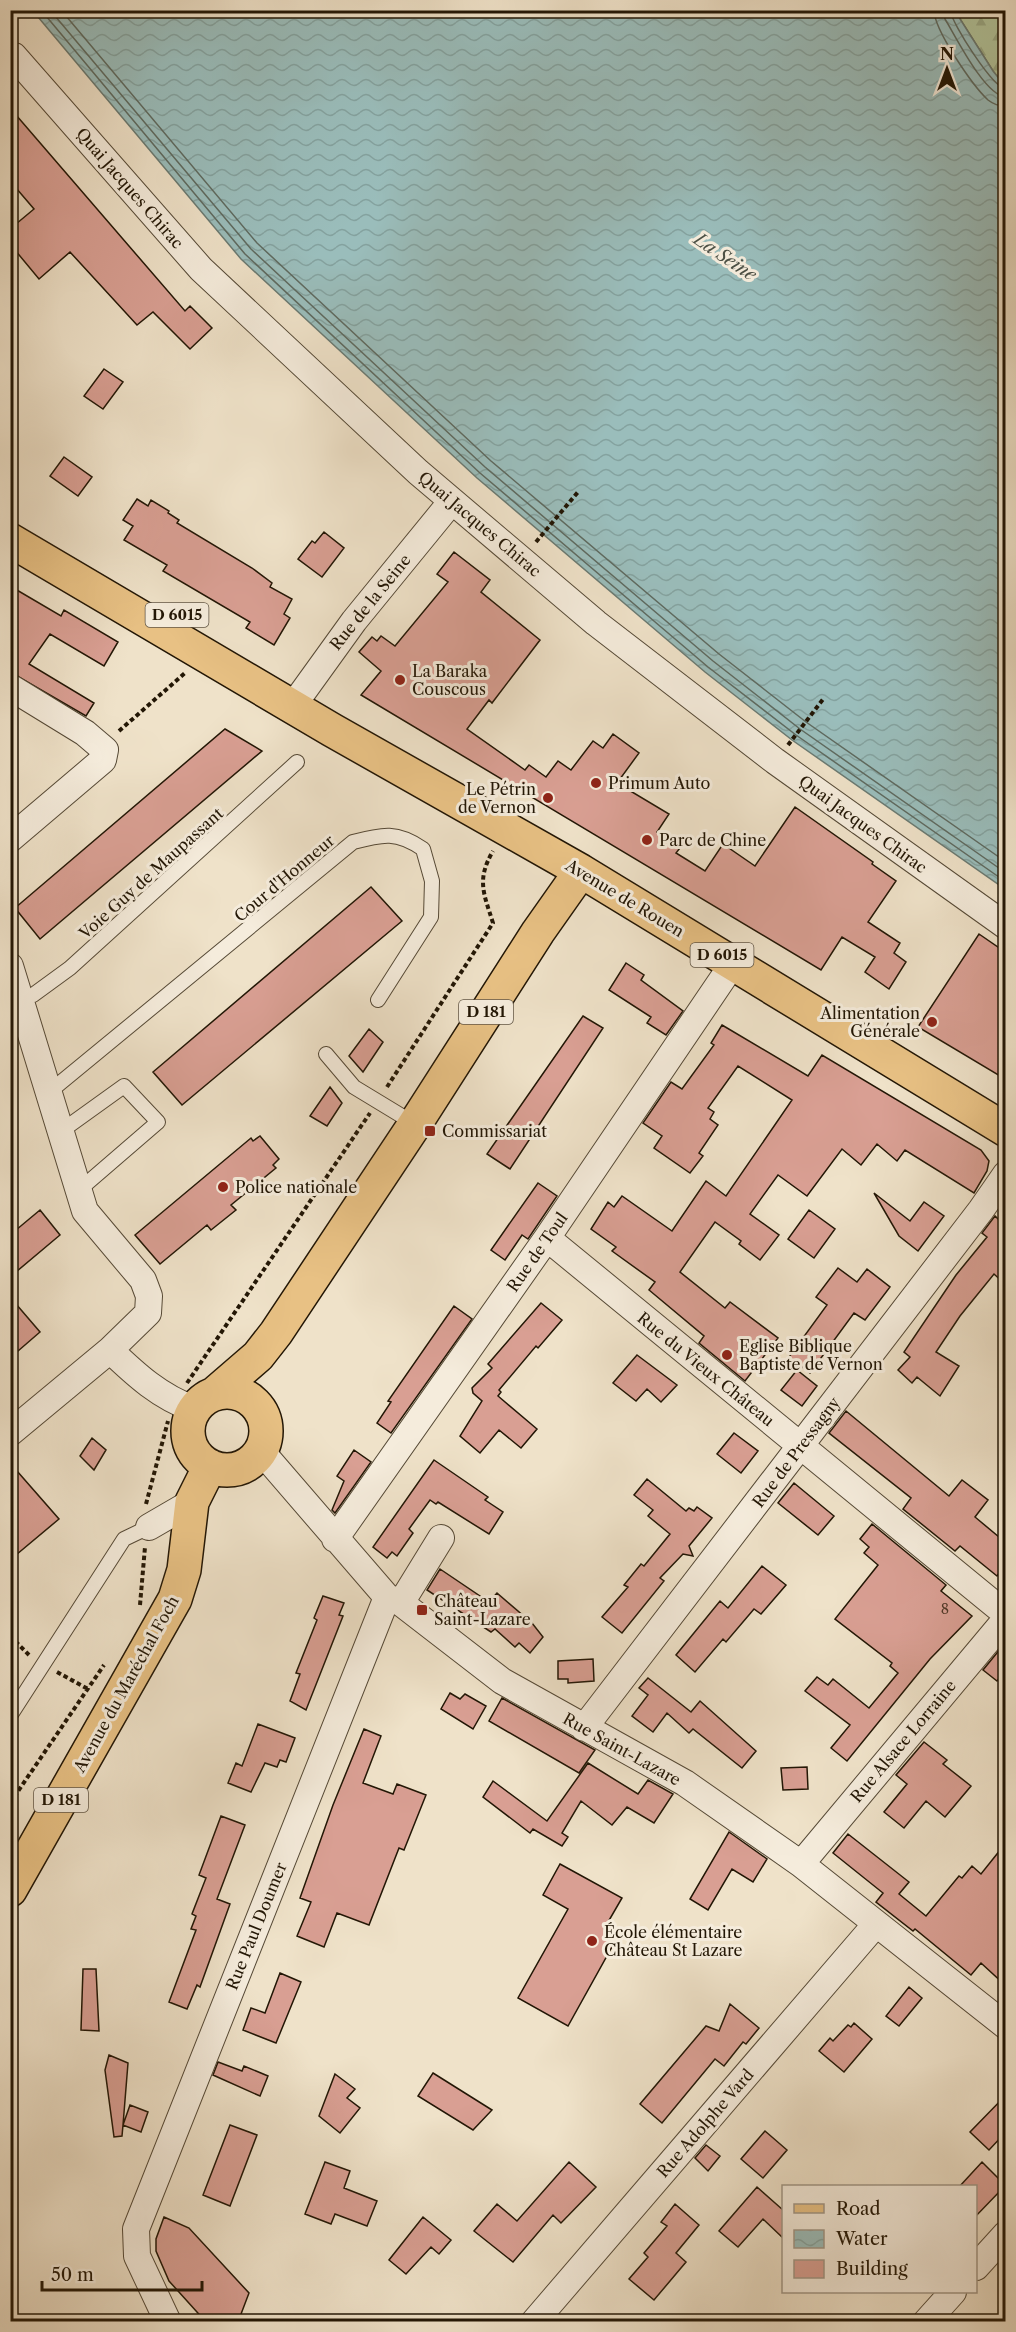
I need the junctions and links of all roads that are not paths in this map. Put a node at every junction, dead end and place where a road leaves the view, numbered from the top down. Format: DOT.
graph roads {
  1 [pos="14,56"];
  2 [pos="452,501"];
  3 [pos="10,517"];
  4 [pos="10,540"];
  5 [pos="10,687"];
  6 [pos="294,703"];
  7 [pos="297,762"];
  8 [pos="10,839"];
  9 [pos="581,871"];
  10 [pos="1005,926"];
  11 [pos="734,962"];
  12 [pos="10,966"];
  13 [pos="19,996"];
  14 [pos="378,1000"];
  15 [pos="326,1054"];
  16 [pos="48,1093"];
  17 [pos="415,1124"];
  18 [pos="1005,1130"];
  19 [pos="60,1132"];
  20 [pos="1005,1174"];
  21 [pos="78,1191"];
  22 [pos="547,1238"];
  23 [pos="110,1350"];
  24 [pos="258,1356"];
  25 [pos="194,1402"];
  26 [pos="257,1405"];
  27 [pos="14,1423"];
  28 [pos="801,1445"];
  29 [pos="261,1451"];
  30 [pos="210,1466"];
  31 [pos="192,1502"];
  32 [pos="147,1527"];
  33 [pos="441,1538"];
  34 [pos="335,1539"];
  35 [pos="186,1542"];
  36 [pos="394,1600"];
  37 [pos="1005,1614"];
  38 [pos="1005,1619"];
  39 [pos="10,1716"];
  40 [pos="584,1728"];
  41 [pos="801,1864"];
  42 [pos="10,1890"];
  43 [pos="876,1924"];
  44 [pos="1005,2025"];
  45 [pos="1005,2234"];
  46 [pos="977,2265"];
  47 [pos="952,2293"];
  48 [pos="168,2322"];
  49 [pos="534,2322"];
  50 [pos="926,2322"];
  1 -- 2 [label="street, Quai Jacques Chirac"];
  2 -- 6 [label="street, Rue de la Seine"];
  2 -- 10 [label="street, Quai Jacques Chirac"];
  3 -- 6 [label="main road, Avenue de Rouen / D 6015"];
  4 -- 6 [label="main road, Avenue de Rouen / D 6015"];
  5 -- 8 [label="street"];
  6 -- 9 [label="main road, Avenue de Rouen / D 6015"];
  7 -- 13 [label="lane, Voie Guy de Maupassant"];
  9 -- 11 [label="main road, Avenue de Rouen / D 6015"];
  9 -- 17 [label="main road, D 181"];
  11 -- 18 [label="main road, Avenue de Rouen / D 6015"];
  11 -- 22 [label="street, Rue de Toul"];
  12 -- 13 [label="street"];
  13 -- 16 [label="street"];
  14 -- 16 [label="lane, Cour d'Honneur"];
  15 -- 17 [label="lane"];
  16 -- 19 [label="street"];
  17 -- 24 [label="main road, D 181"];
  19 -- 21 [label="street"];
  19 -- 21 [label="lane"];
  20 -- 28 [label="street, Rue de Pressagny"];
  21 -- 23 [label="street"];
  22 -- 28 [label="street, Rue du Vieux Château"];
  22 -- 34 [label="street, Rue de Toul"];
  23 -- 25 [label="street"];
  23 -- 27 [label="street"];
  24 -- 25 [label="main road, D 181"];
  24 -- 26 [label="main road"];
  25 -- 26 [label="main road"];
  25 -- 30 [label="main road"];
  26 -- 29 [label="main road"];
  28 -- 37 [label="street, Rue du Vieux Château"];
  28 -- 40 [label="street, Rue de Pressagny"];
  29 -- 30 [label="main road"];
  29 -- 34 [label="street, Rue Saint-Lazare"];
  30 -- 31 [label="main road, Avenue du Maréchal Foch / D 181"];
  31 -- 32 [label="street"];
  31 -- 35 [label="main road, Avenue du Maréchal Foch / D 181"];
  32 -- 35 [label="street"];
  32 -- 39 [label="lane"];
  33 -- 36 [label="street, Rue Paul Doumer"];
  34 -- 36 [label="street, Rue Saint-Lazare"];
  35 -- 42 [label="main road, Avenue du Maréchal Foch / D 181"];
  36 -- 40 [label="street, Rue Saint-Lazare"];
  36 -- 48 [label="street, Rue Paul Doumer"];
  38 -- 41 [label="street, Rue Alsace Lorraine"];
  40 -- 41 [label="street, Rue Saint-Lazare"];
  41 -- 43 [label="street, Rue Saint-Lazare"];
  43 -- 44 [label="street, Rue Saint-Lazare"];
  43 -- 49 [label="street, Rue Adolphe Vard"];
  45 -- 46 [label="street"];
  47 -- 50 [label="street"];
}
